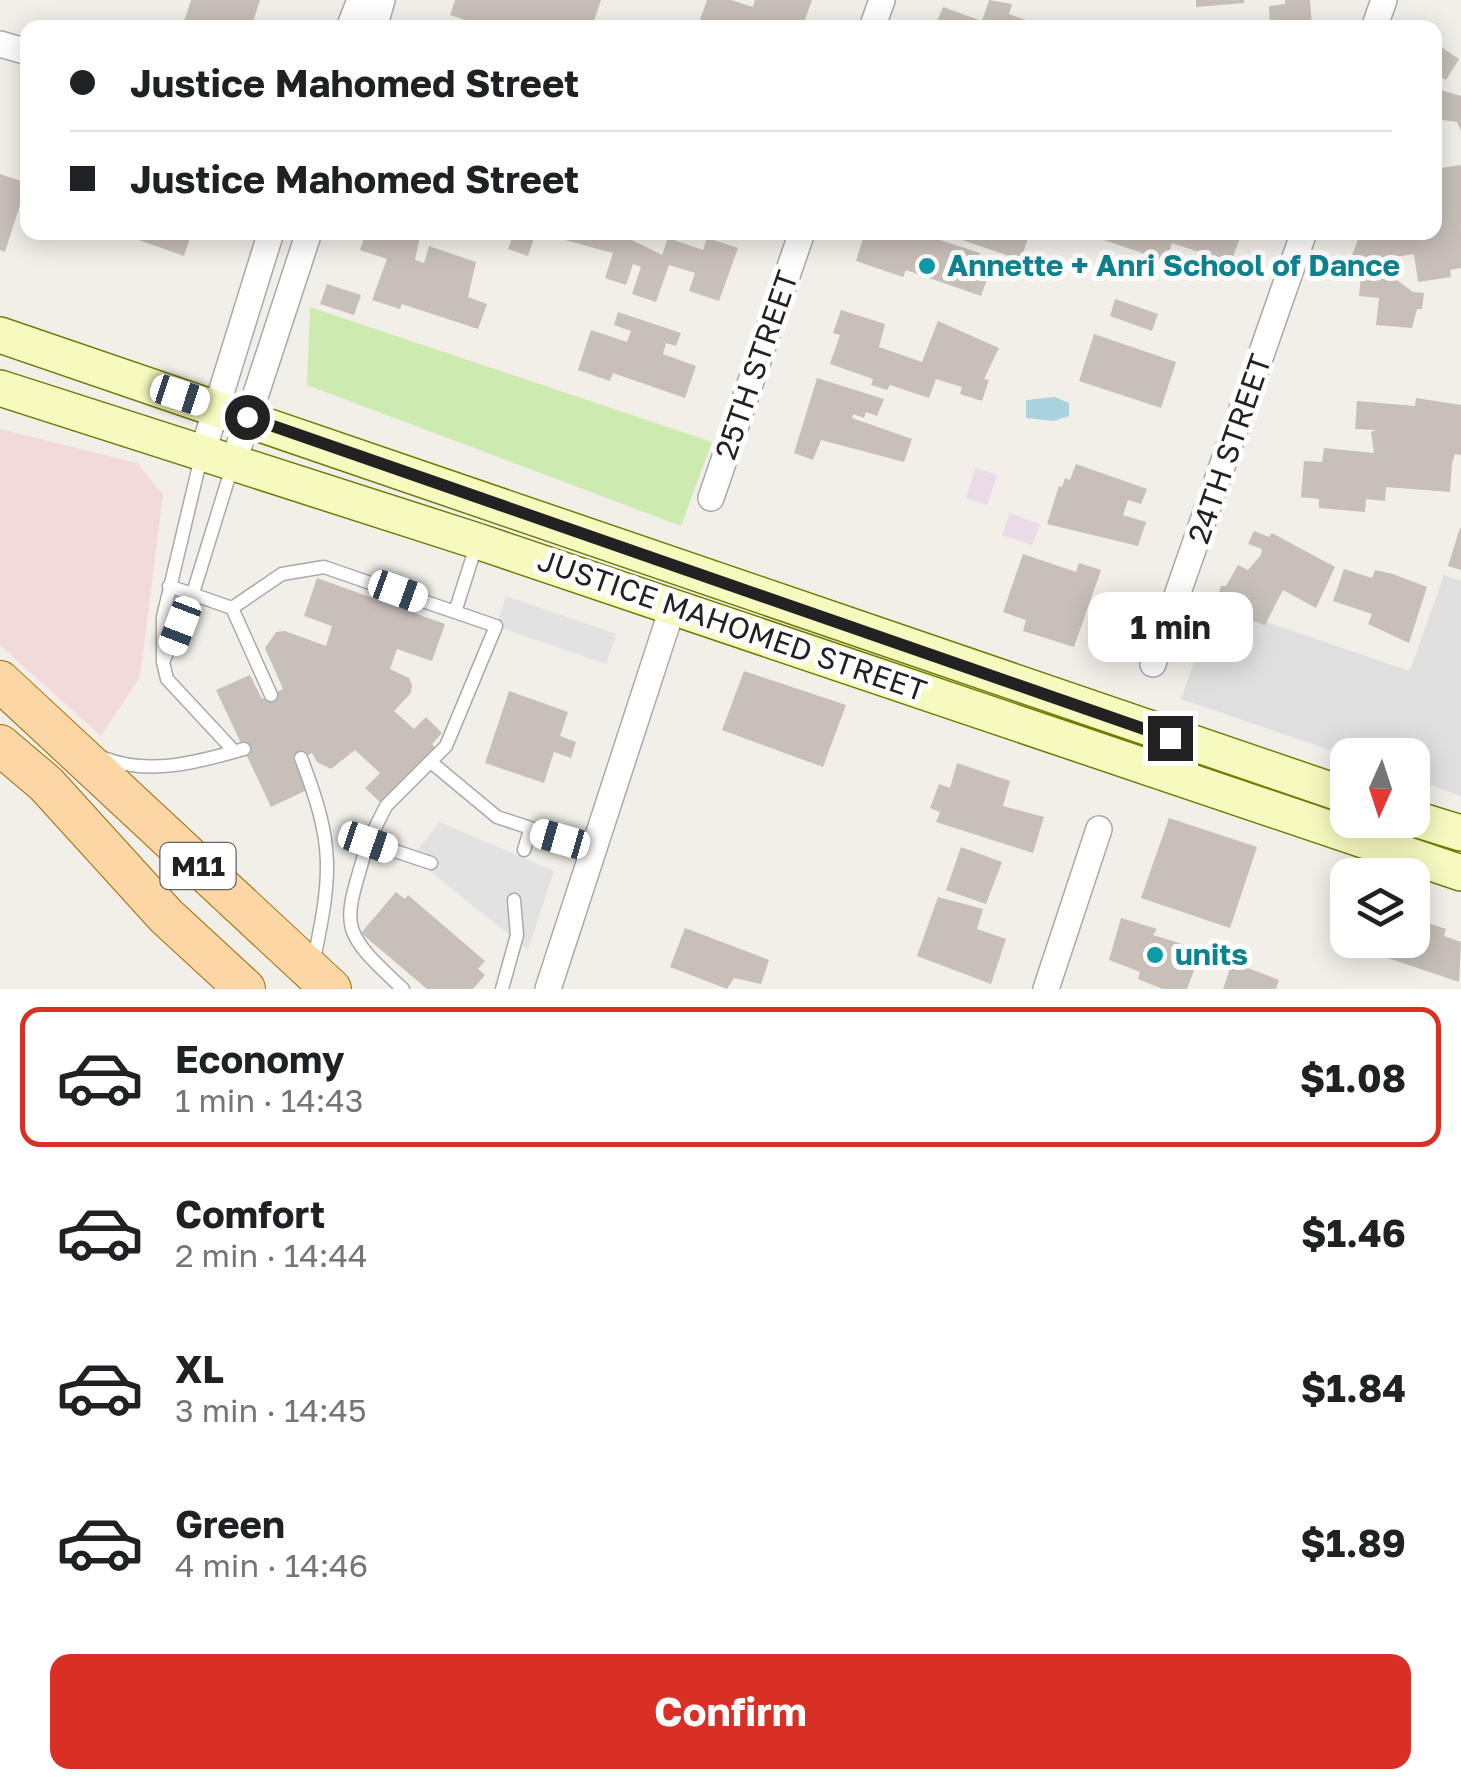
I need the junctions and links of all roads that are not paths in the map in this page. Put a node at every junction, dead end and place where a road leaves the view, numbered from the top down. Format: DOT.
graph roads {
  1 [pos="269,240"];
  2 [pos="306,240"];
  3 [pos="799,240"];
  4 [pos="1301,240"];
  5 [pos="0,335"];
  6 [pos="0,388"];
  7 [pos="232,412"];
  8 [pos="219,456"];
  9 [pos="711,498"];
  10 [pos="477,540"];
  11 [pos="169,586"];
  12 [pos="192,593"];
  13 [pos="673,606"];
  14 [pos="232,608"];
  15 [pos="455,612"];
  16 [pos="164,662"];
  17 [pos="1153,664"];
  18 [pos="0,681"];
  19 [pos="272,695"];
  20 [pos="65,742"];
  21 [pos="0,745"];
  22 [pos="301,758"];
  23 [pos="432,763"];
  24 [pos="1330,790"];
  25 [pos="1430,824"];
  26 [pos="1100,829"];
  27 [pos="530,830"];
  28 [pos="1461,834"];
  29 [pos="368,842"];
  30 [pos="591,848"];
  31 [pos="524,850"];
  32 [pos="430,863"];
  33 [pos="1461,873"];
  34 [pos="514,900"];
  35 [pos="321,980"];
  36 [pos="245,989"];
  37 [pos="403,989"];
  38 [pos="502,989"];
  39 [pos="548,989"];
  40 [pos="1046,989"];
  1 -- 7 [label="street"];
  2 -- 7 [label="street"];
  3 -- 9 [label="street, 25TH STREET"];
  4 -- 17 [label="street, 24TH STREET"];
  5 -- 7 [label="main road, JUSTICE MAHOMED STREET"];
  6 -- 8 [label="main road, JUSTICE MAHOMED STREET"];
  7 -- 8 [label="street"];
  7 -- 24 [label="main road, JUSTICE MAHOMED STREET"];
  8 -- 10 [label="main road, JUSTICE MAHOMED STREET"];
  8 -- 11 [label="lane"];
  8 -- 12 [label="lane"];
  10 -- 13 [label="main road, JUSTICE MAHOMED STREET"];
  10 -- 15 [label="lane"];
  11 -- 12 [label="lane"];
  11 -- 16 [label="lane"];
  12 -- 14 [label="lane"];
  12 -- 16 [label="lane"];
  13 -- 30 [label="street"];
  13 -- 33 [label="main road, JUSTICE MAHOMED STREET"];
  14 -- 15 [label="lane"];
  14 -- 19 [label="lane"];
  15 -- 23 [label="lane"];
  16 -- 20 [label="lane"];
  18 -- 20 [label="main road, M11"];
  20 -- 35 [label="main road, M11"];
  21 -- 36 [label="main road, M11"];
  22 -- 35 [label="lane"];
  23 -- 27 [label="lane"];
  23 -- 29 [label="lane"];
  25 -- 28 [label="main road"];
  26 -- 40 [label="street"];
  27 -- 30 [label="lane"];
  27 -- 31 [label="lane"];
  29 -- 32 [label="lane"];
  29 -- 37 [label="lane"];
  30 -- 39 [label="street"];
  34 -- 38 [label="lane"];
}
